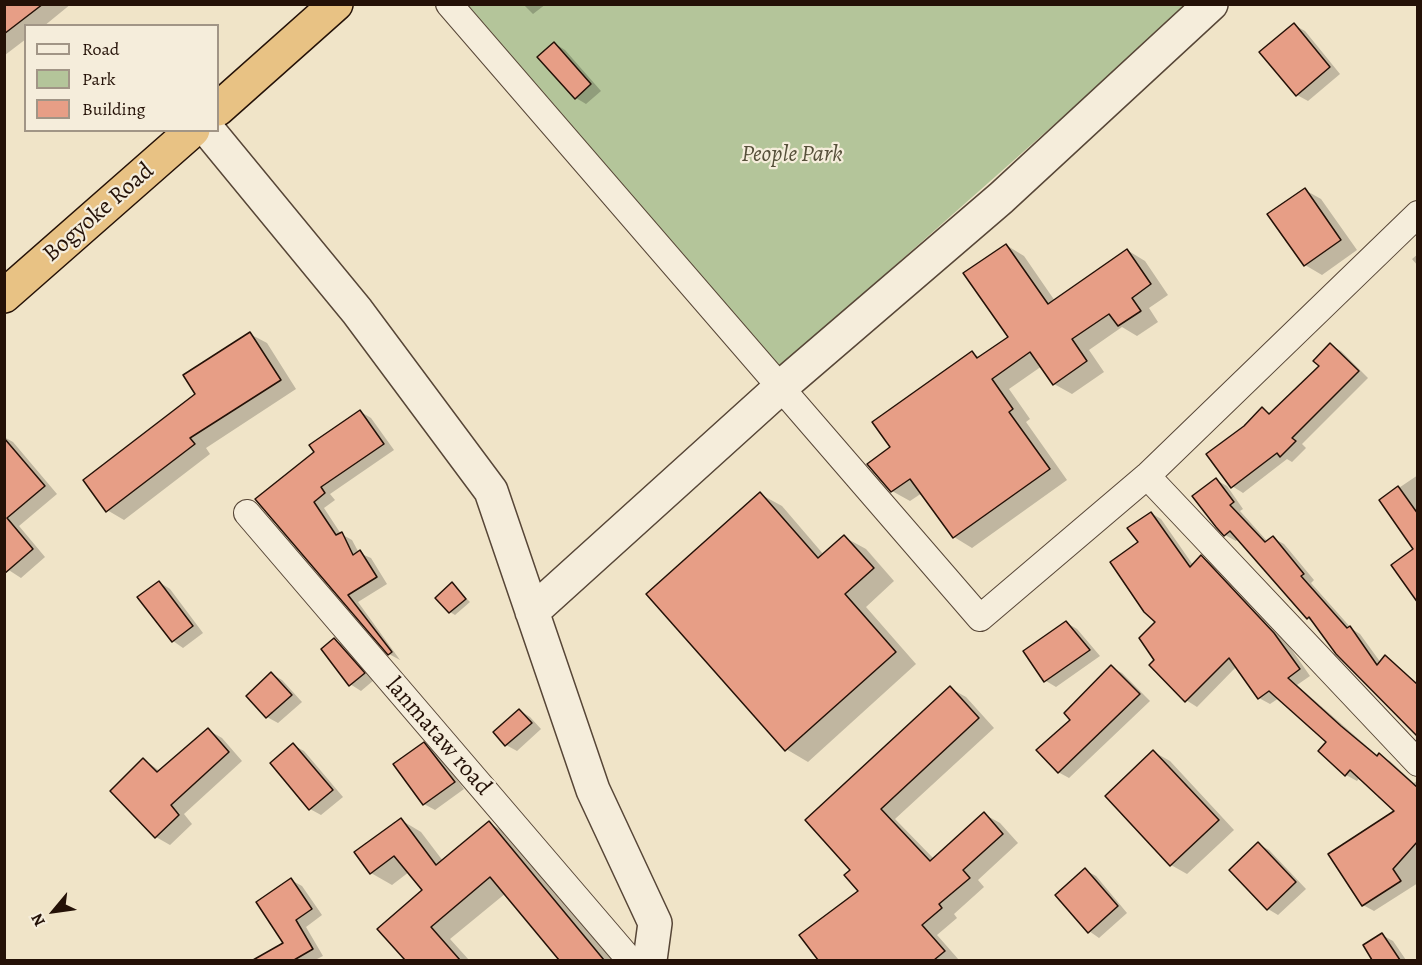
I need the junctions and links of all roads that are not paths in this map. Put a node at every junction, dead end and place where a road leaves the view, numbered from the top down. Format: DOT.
graph roads {
  1 [pos="336,4"];
  2 [pos="449,4"];
  3 [pos="1211,4"];
  4 [pos="219,108"];
  5 [pos="191,132"];
  6 [pos="210,132"];
  7 [pos="1418,214"];
  8 [pos="4,296"];
  9 [pos="782,387"];
  10 [pos="1147,476"];
  11 [pos="247,513"];
  12 [pos="532,612"];
  13 [pos="1418,763"];
  14 [pos="630,960"];
  15 [pos="650,960"];
  1 -- 4 [label="highway"];
  2 -- 9 [label="street"];
  3 -- 9 [label="street"];
  5 -- 8 [label="highway, Bogyoke Road"];
  6 -- 12 [label="street"];
  7 -- 10 [label="street"];
  9 -- 10 [label="street"];
  9 -- 12 [label="street"];
  10 -- 13 [label="street"];
  11 -- 14 [label="street, lanmataw road"];
  12 -- 15 [label="street"];
}
